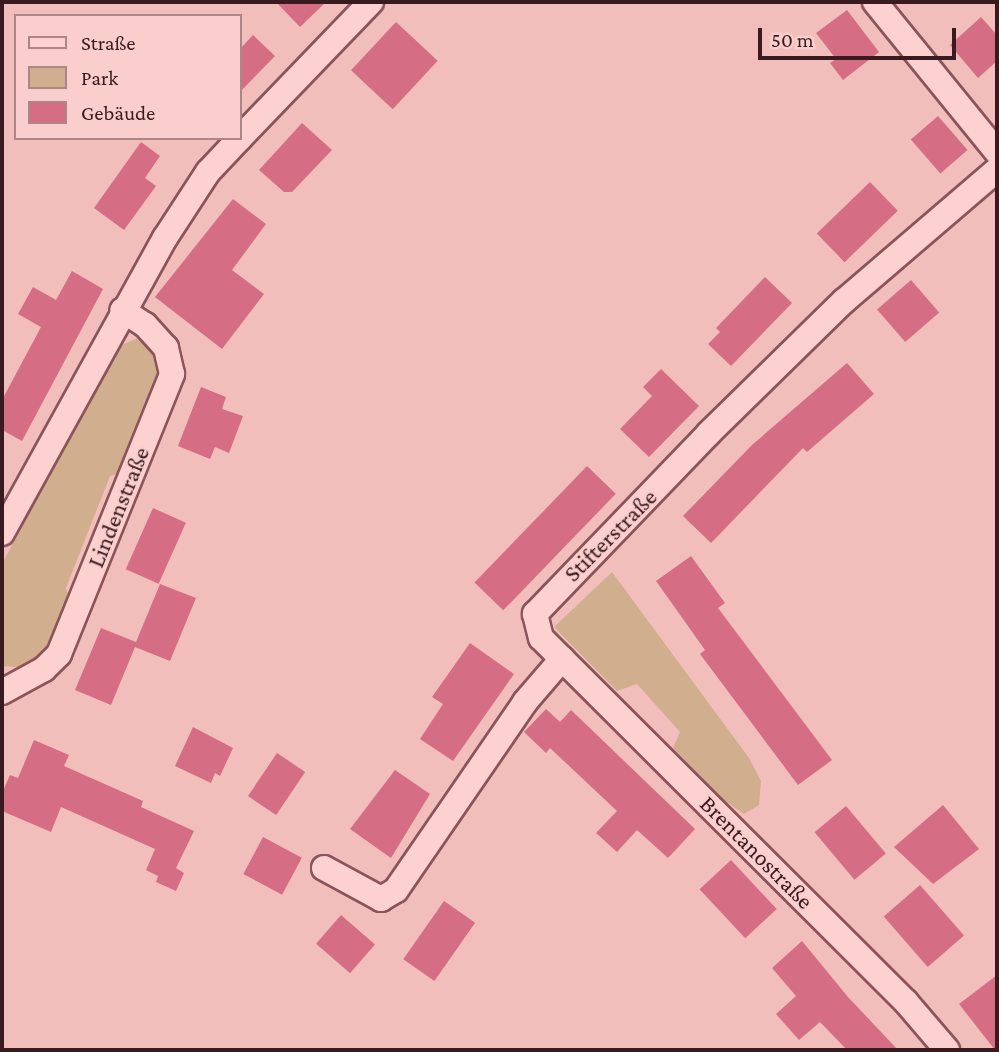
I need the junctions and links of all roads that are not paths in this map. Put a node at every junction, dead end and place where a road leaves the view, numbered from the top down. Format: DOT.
graph roads {
  1 [pos="371,2"];
  2 [pos="875,2"];
  3 [pos="242,136"];
  4 [pos="238,140"];
  5 [pos="997,152"];
  6 [pos="997,170"];
  7 [pos="122,310"];
  8 [pos="2,533"];
  9 [pos="562,659"];
  10 [pos="2,692"];
  11 [pos="324,868"];
  12 [pos="947,1050"];
  1 -- 3 [label="street"];
  2 -- 5 [label="street"];
  4 -- 7 [label="street"];
  6 -- 9 [label="street, Stifterstraße"];
  7 -- 8 [label="street"];
  7 -- 10 [label="street, Lindenstraße"];
  9 -- 11 [label="street"];
  9 -- 12 [label="street, Brentanostraße"];
}
